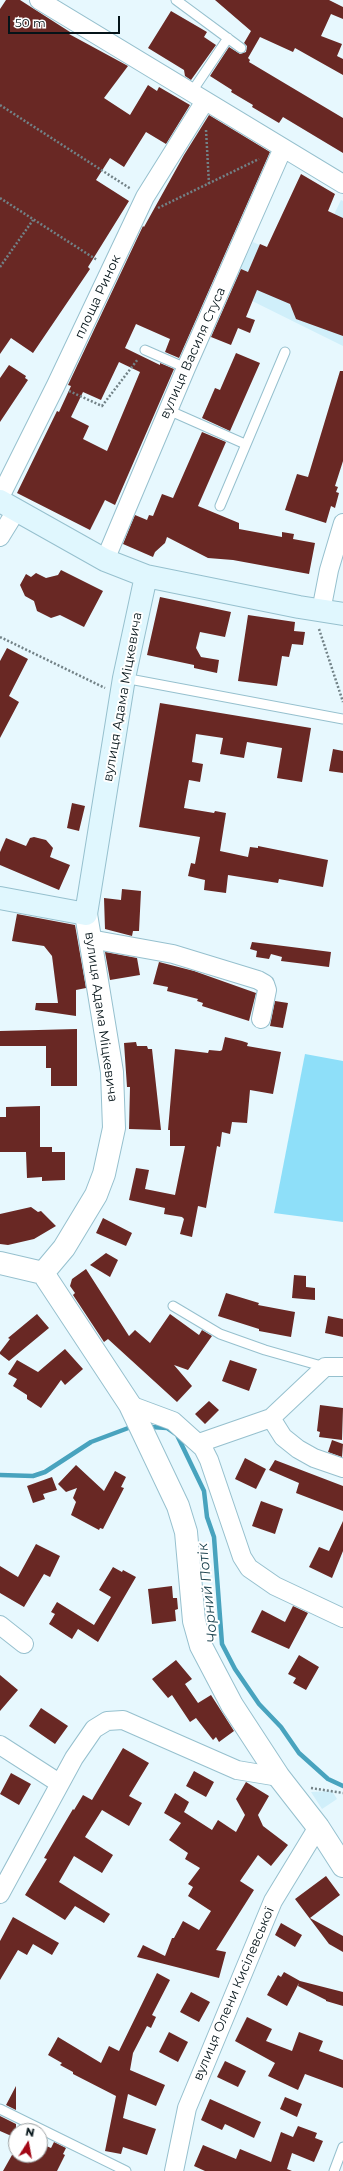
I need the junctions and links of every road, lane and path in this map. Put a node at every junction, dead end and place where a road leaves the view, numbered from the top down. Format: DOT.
graph roads {
  1 [pos="39,0"];
  2 [pos="176,0"];
  3 [pos="228,38"];
  4 [pos="241,48"];
  5 [pos="198,97"];
  6 [pos="0,105"];
  7 [pos="283,148"];
  8 [pos="209,184"];
  9 [pos="343,184"];
  10 [pos="145,197"];
  11 [pos="0,198"];
  12 [pos="134,219"];
  13 [pos="33,220"];
  14 [pos="0,267"];
  15 [pos="111,269"];
  16 [pos="145,350"];
  17 [pos="285,352"];
  18 [pos="186,368"];
  19 [pos="56,385"];
  20 [pos="168,410"];
  21 [pos="245,444"];
  22 [pos="5,503"];
  23 [pos="220,506"];
  24 [pos="343,523"];
  25 [pos="0,537"];
  26 [pos="105,560"];
  27 [pos="146,576"];
  28 [pos="343,614"];
  29 [pos="319,618"];
  30 [pos="0,637"];
  31 [pos="123,687"];
  32 [pos="343,702"];
  33 [pos="343,719"];
  34 [pos="0,898"];
  35 [pos="86,914"];
  36 [pos="90,939"];
  37 [pos="261,1019"];
  38 [pos="0,1263"];
  39 [pos="43,1273"];
  40 [pos="173,1306"];
  41 [pos="325,1367"];
  42 [pos="343,1367"];
  43 [pos="130,1405"];
  44 [pos="271,1418"];
  45 [pos="199,1443"];
  46 [pos="343,1468"];
  47 [pos="343,1618"];
  48 [pos="0,1625"];
  49 [pos="24,1644"];
  50 [pos="0,1745"];
  51 [pos="279,1777"];
  52 [pos="59,1783"];
  53 [pos="337,1792"];
  54 [pos="343,1793"];
  55 [pos="318,1827"];
  56 [pos="343,1866"];
  57 [pos="0,1894"];
  58 [pos="0,2109"];
  59 [pos="343,2147"];
  60 [pos="126,2171"];
  61 [pos="174,2171"];
  62 [pos="334,2171"];
  1 -- 5 [label="street"];
  2 -- 3 [label="lane"];
  3 -- 4 [label="lane"];
  3 -- 5 [label="lane"];
  5 -- 7 [label="street"];
  5 -- 8 [label="path"];
  5 -- 10 [label="street, площа Ринок"];
  6 -- 10 [label="path"];
  7 -- 8 [label="path"];
  7 -- 9 [label="street"];
  7 -- 18 [label="street, вулиця Василя Стуса"];
  8 -- 12 [label="path"];
  10 -- 12 [label="street, площа Ринок"];
  11 -- 13 [label="path"];
  12 -- 15 [label="street, площа Ринок"];
  13 -- 14 [label="path"];
  13 -- 15 [label="path"];
  15 -- 19 [label="street, площа Ринок"];
  16 -- 18 [label="lane"];
  16 -- 19 [label="path"];
  17 -- 21 [label="lane"];
  18 -- 20 [label="street, вулиця Василя Стуса"];
  19 -- 22 [label="street, площа Ринок"];
  20 -- 21 [label="lane"];
  20 -- 26 [label="street, вулиця Василя Стуса"];
  21 -- 23 [label="lane"];
  22 -- 25 [label="street, площа Ринок"];
  22 -- 26 [label="main road"];
  24 -- 29 [label="street"];
  26 -- 27 [label="main road"];
  27 -- 29 [label="main road"];
  27 -- 31 [label="main road, вулиця Адама Міцкевича"];
  28 -- 29 [label="main road"];
  29 -- 32 [label="path"];
  30 -- 31 [label="path"];
  31 -- 33 [label="lane"];
  31 -- 35 [label="main road, вулиця Адама Міцкевича"];
  34 -- 35 [label="main road"];
  35 -- 36 [label="street, вулиця Адама Міцкевича"];
  36 -- 37 [label="street"];
  36 -- 39 [label="street, вулиця Адама Міцкевича"];
  38 -- 39 [label="street"];
  39 -- 43 [label="street"];
  40 -- 41 [label="lane"];
  41 -- 42 [label="street"];
  41 -- 44 [label="street"];
  43 -- 45 [label="street"];
  43 -- 51 [label="street"];
  44 -- 45 [label="street"];
  44 -- 46 [label="street"];
  45 -- 47 [label="street"];
  48 -- 49 [label="street"];
  50 -- 52 [label="street"];
  51 -- 52 [label="street"];
  51 -- 55 [label="street"];
  52 -- 57 [label="street"];
  53 -- 54 [label="path"];
  55 -- 56 [label="street"];
  55 -- 61 [label="street, вулиця Олени Кисілевської"];
  58 -- 60 [label="lane"];
  59 -- 62 [label="lane"];
}
